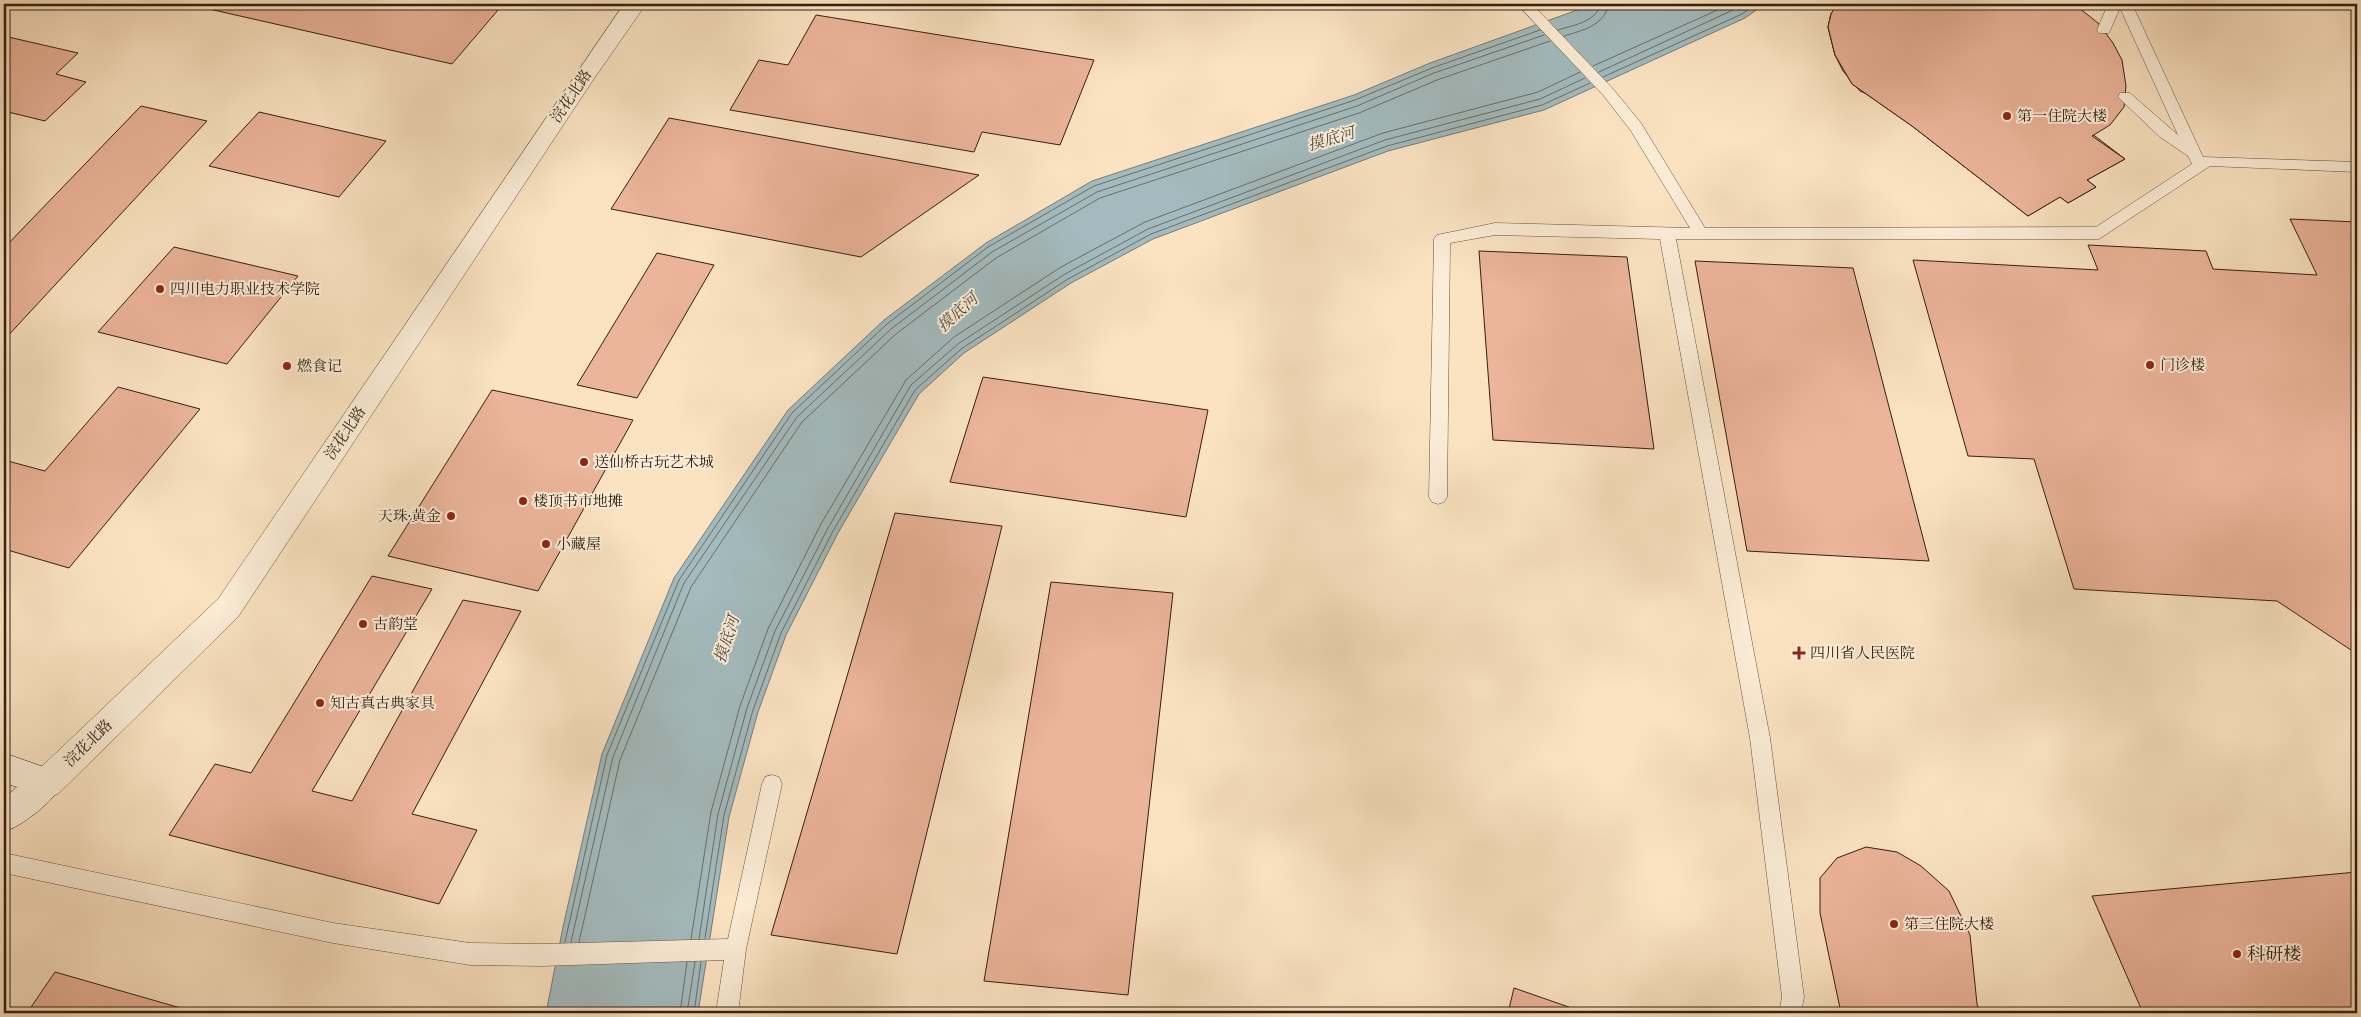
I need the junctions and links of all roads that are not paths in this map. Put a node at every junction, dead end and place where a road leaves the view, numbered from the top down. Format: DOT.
graph roads {
  1 [pos="635,4"];
  2 [pos="2116,4"];
  3 [pos="2125,4"];
  4 [pos="1527,5"];
  5 [pos="2104,30"];
  6 [pos="2125,97"];
  7 [pos="2197,160"];
  8 [pos="2357,167"];
  9 [pos="1667,234"];
  10 [pos="1701,234"];
  11 [pos="1438,497"];
  12 [pos="4,768"];
  13 [pos="47,783"];
  14 [pos="772,784"];
  15 [pos="4,817"];
  16 [pos="4,862"];
  17 [pos="736,949"];
  18 [pos="727,1013"];
  19 [pos="1790,1013"];
  1 -- 13 [label="street, 浣花北路"];
  2 -- 5 [label="lane"];
  3 -- 7 [label="lane"];
  4 -- 10 [label="lane"];
  6 -- 7 [label="lane"];
  7 -- 8 [label="lane"];
  7 -- 10 [label="lane"];
  9 -- 10 [label="lane"];
  9 -- 11 [label="lane"];
  9 -- 19 [label="lane"];
  12 -- 13 [label="street"];
  13 -- 15 [label="street, 浣花北路"];
  14 -- 17 [label="lane"];
  16 -- 17 [label="lane"];
  17 -- 18 [label="lane"];
}
